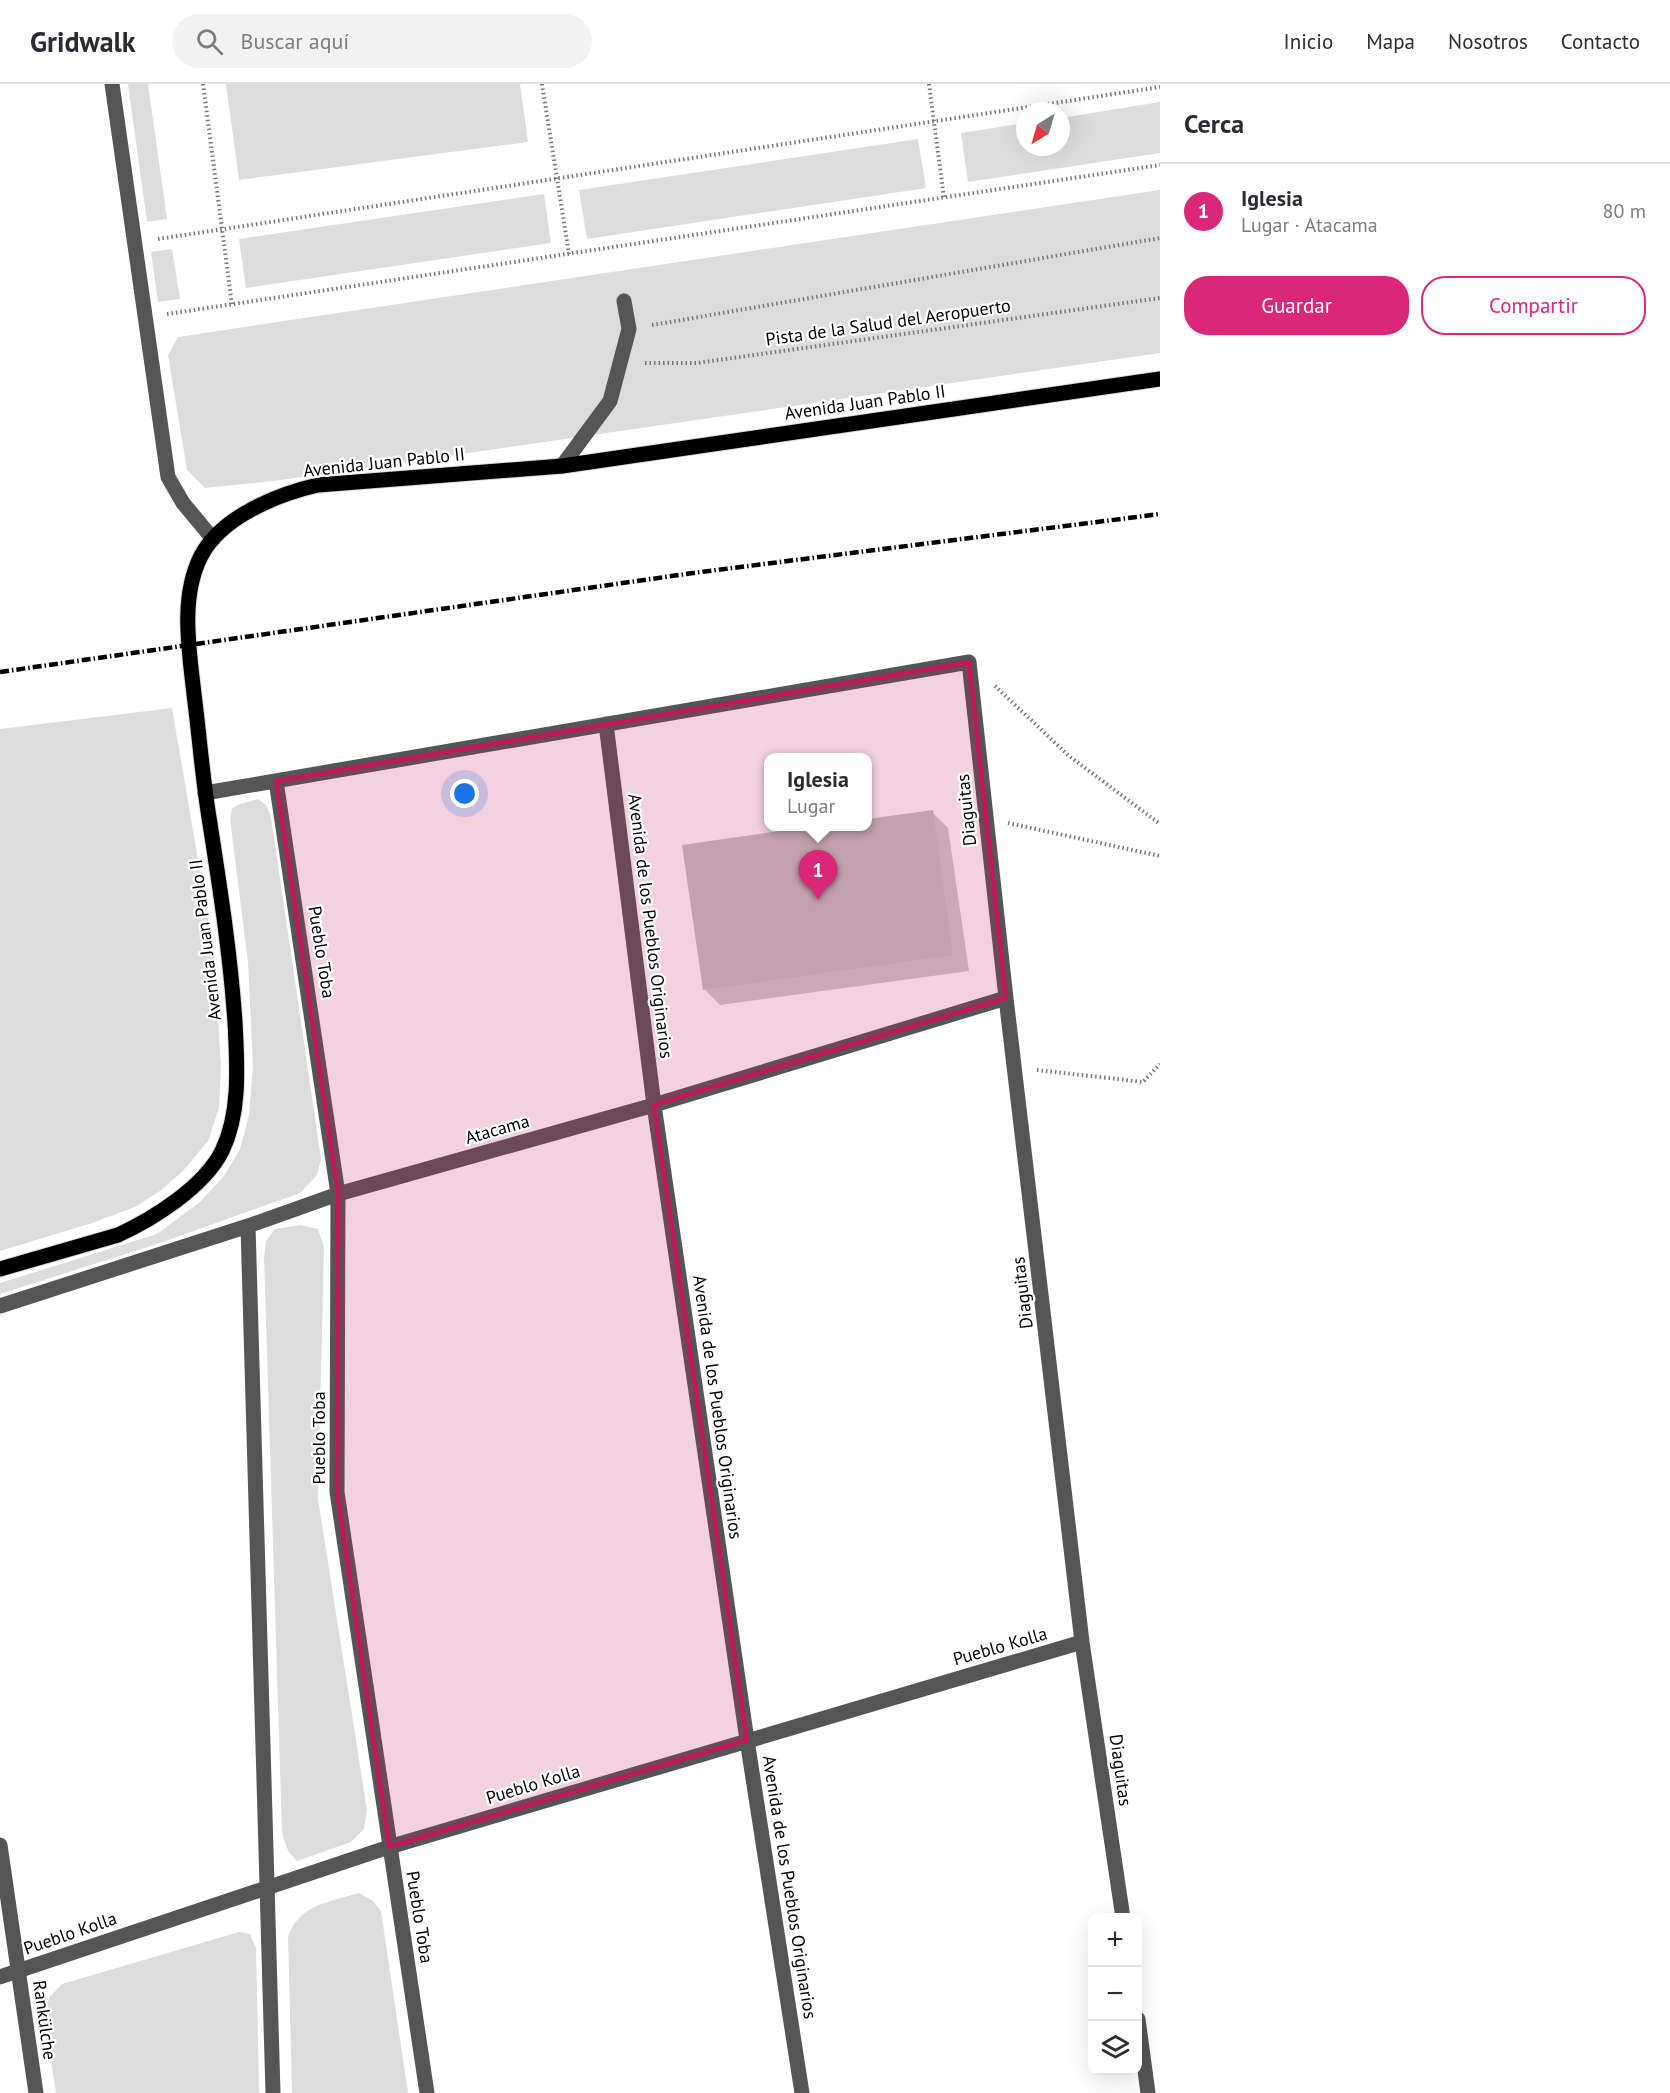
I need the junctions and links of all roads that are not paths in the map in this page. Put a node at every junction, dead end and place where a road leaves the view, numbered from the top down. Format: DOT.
graph roads {
  1 [pos="112,84"];
  2 [pos="624,301"];
  3 [pos="1160,379"];
  4 [pos="562,466"];
  5 [pos="213,538"];
  6 [pos="606,724"];
  7 [pos="276,781"];
  8 [pos="205,794"];
  9 [pos="1006,998"];
  10 [pos="654,1105"];
  11 [pos="338,1194"];
  12 [pos="248,1226"];
  13 [pos="0,1269"];
  14 [pos="0,1306"];
  15 [pos="1082,1642"];
  16 [pos="747,1740"];
  17 [pos="0,1845"];
  18 [pos="390,1847"];
  19 [pos="268,1887"];
  20 [pos="1122,1913"];
  21 [pos="18,1971"];
  22 [pos="0,1977"];
  23 [pos="1137,2021"];
  24 [pos="36,2093"];
  25 [pos="273,2093"];
  26 [pos="427,2093"];
  27 [pos="802,2093"];
  28 [pos="1148,2093"];
  1 -- 5 [label="street"];
  2 -- 4 [label="street"];
  3 -- 4 [label="main road, Avenida Juan Pablo II"];
  4 -- 5 [label="main road, Avenida Juan Pablo II"];
  5 -- 8 [label="main road, Avenida Juan Pablo II"];
  6 -- 7 [label="street"];
  6 -- 9 [label="street, Diaguitas"];
  6 -- 10 [label="street, Avenida de los Pueblos Originarios"];
  7 -- 8 [label="street"];
  7 -- 11 [label="street, Pueblo Toba"];
  8 -- 13 [label="main road, Avenida Juan Pablo II"];
  9 -- 10 [label="street, Atacama"];
  9 -- 15 [label="street, Diaguitas"];
  10 -- 11 [label="street, Atacama"];
  10 -- 16 [label="street, Avenida de los Pueblos Originarios"];
  11 -- 12 [label="street, Atacama"];
  11 -- 18 [label="street, Pueblo Toba"];
  12 -- 14 [label="street, Atacama"];
  12 -- 19 [label="street"];
  15 -- 16 [label="street, Pueblo Kolla"];
  15 -- 20 [label="street, Diaguitas"];
  16 -- 18 [label="street, Pueblo Kolla"];
  16 -- 27 [label="street, Avenida de los Pueblos Originarios"];
  17 -- 21 [label="street, Rankülche"];
  18 -- 19 [label="street, Pueblo Kolla"];
  18 -- 26 [label="street, Pueblo Toba"];
  19 -- 21 [label="street, Pueblo Kolla"];
  19 -- 25 [label="street"];
  21 -- 22 [label="street, Pueblo Kolla"];
  21 -- 24 [label="street, Rankülche"];
  23 -- 28 [label="street"];
}
